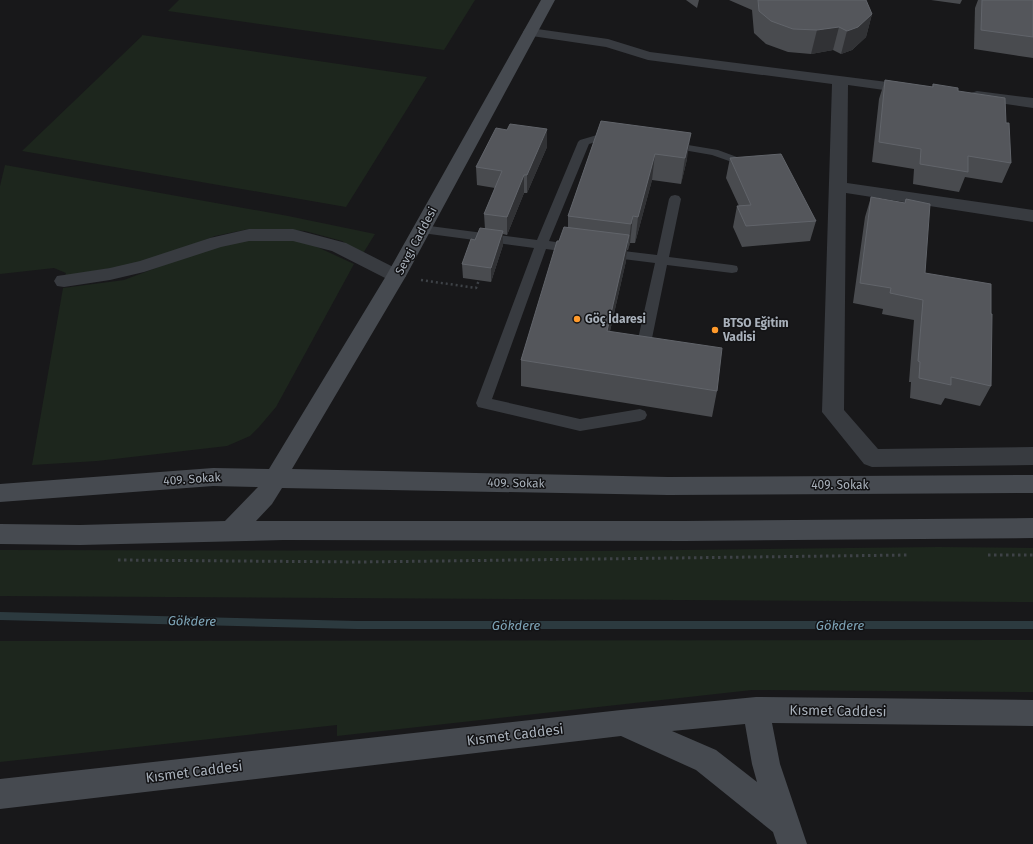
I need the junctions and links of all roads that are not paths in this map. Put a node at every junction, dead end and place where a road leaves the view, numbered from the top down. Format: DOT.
graph roads {
  1 [pos="548,0"];
  2 [pos="530,32"];
  3 [pos="840,80"];
  4 [pos="925,90"];
  5 [pos="964,95"];
  6 [pos="1033,103"];
  7 [pos="627,139"];
  8 [pos="659,144"];
  9 [pos="750,165"];
  10 [pos="838,187"];
  11 [pos="675,199"];
  12 [pos="1033,216"];
  13 [pos="422,229"];
  14 [pos="542,244"];
  15 [pos="662,260"];
  16 [pos="732,269"];
  17 [pos="396,276"];
  18 [pos="64,281"];
  19 [pos="644,348"];
  20 [pos="640,415"];
  21 [pos="1033,456"];
  22 [pos="277,477"];
  23 [pos="1033,484"];
  24 [pos="0,494"];
  25 [pos="1033,528"];
  26 [pos="231,531"];
  27 [pos="0,534"];
  28 [pos="756,710"];
  29 [pos="1033,713"];
  30 [pos="621,723"];
  31 [pos="0,794"];
  32 [pos="789,834"];
  1 -- 2 [label="main road, Sevgi Caddesi"];
  2 -- 3 [label="street"];
  2 -- 13 [label="main road, Sevgi Caddesi"];
  3 -- 4 [label="street"];
  3 -- 10 [label="street"];
  5 -- 6 [label="street"];
  7 -- 14 [label="lane"];
  8 -- 9 [label="lane"];
  10 -- 12 [label="street"];
  10 -- 21 [label="street"];
  11 -- 15 [label="lane"];
  13 -- 14 [label="lane"];
  13 -- 17 [label="main road, Sevgi Caddesi"];
  14 -- 15 [label="lane"];
  14 -- 20 [label="lane"];
  15 -- 16 [label="lane"];
  15 -- 19 [label="lane"];
  17 -- 18 [label="street"];
  17 -- 22 [label="main road, Sevgi Caddesi"];
  22 -- 23 [label="main road, 409. Sokak"];
  22 -- 24 [label="main road, 409. Sokak"];
  22 -- 26 [label="main road, Sevgi Caddesi"];
  25 -- 26 [label="main road"];
  26 -- 27 [label="main road"];
  28 -- 29 [label="main road, Kısmet Caddesi"];
  28 -- 30 [label="main road, Kısmet Caddesi"];
  28 -- 32 [label="main road"];
  30 -- 31 [label="main road, Kısmet Caddesi"];
  30 -- 32 [label="main road"];
}
